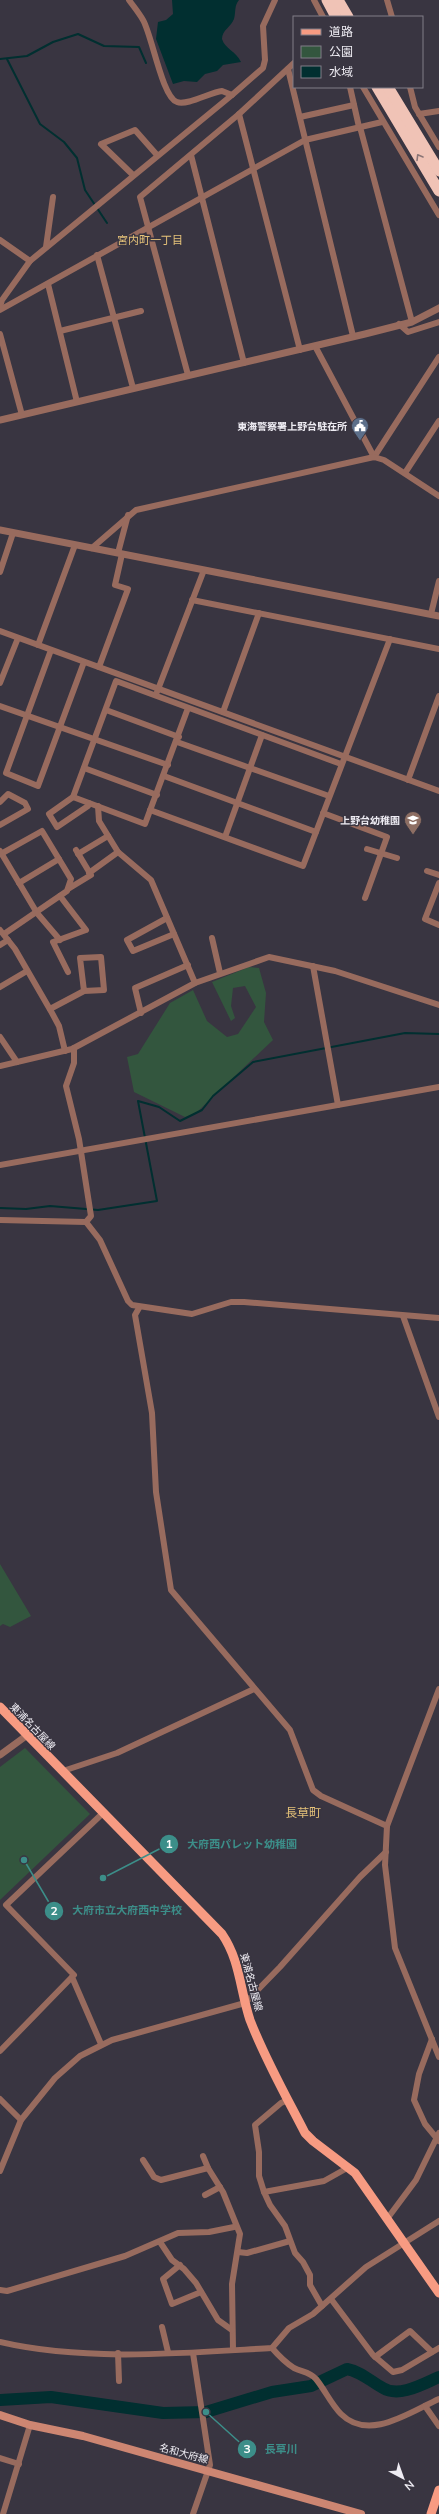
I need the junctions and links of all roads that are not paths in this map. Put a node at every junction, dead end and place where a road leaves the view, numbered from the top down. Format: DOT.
graph roads {
  1 [pos="129,0"];
  2 [pos="276,0"];
  3 [pos="314,0"];
  4 [pos="327,0"];
  5 [pos="338,0"];
  6 [pos="387,0"];
  7 [pos="322,16"];
  8 [pos="335,16"];
  9 [pos="347,16"];
  10 [pos="392,16"];
  11 [pos="293,64"];
  12 [pos="288,69"];
  13 [pos="350,88"];
  14 [pos="364,88"];
  15 [pos="378,88"];
  16 [pos="389,88"];
  17 [pos="410,88"];
  18 [pos="232,95"];
  19 [pos="354,105"];
  20 [pos="439,111"];
  21 [pos="238,114"];
  22 [pos="419,114"];
  23 [pos="300,117"];
  24 [pos="382,122"];
  25 [pos="360,127"];
  26 [pos="305,140"];
  27 [pos="439,147"];
  28 [pos="157,155"];
  29 [pos="190,155"];
  30 [pos="251,168"];
  31 [pos="439,171"];
  32 [pos="133,176"];
  33 [pos="439,191"];
  34 [pos="202,196"];
  35 [pos="53,197"];
  36 [pos="439,215"];
  37 [pos="149,227"];
  38 [pos="0,240"];
  39 [pos="46,247"];
  40 [pos="97,255"];
  41 [pos="30,261"];
  42 [pos="48,284"];
  43 [pos="439,308"];
  44 [pos="0,309"];
  45 [pos="141,311"];
  46 [pos="114,318"];
  47 [pos="412,322"];
  48 [pos="439,322"];
  49 [pos="399,324"];
  50 [pos="60,331"];
  51 [pos="0,334"];
  52 [pos="353,336"];
  53 [pos="315,346"];
  54 [pos="300,350"];
  55 [pos="439,357"];
  56 [pos="244,363"];
  57 [pos="188,375"];
  58 [pos="133,388"];
  59 [pos="77,402"];
  60 [pos="22,415"];
  61 [pos="0,420"];
  62 [pos="439,421"];
  63 [pos="374,457"];
  64 [pos="405,473"];
  65 [pos="439,487"];
  66 [pos="437,494"];
  67 [pos="128,514"];
  68 [pos="0,530"];
  69 [pos="13,533"];
  70 [pos="75,545"];
  71 [pos="92,548"];
  72 [pos="120,554"];
  73 [pos="204,570"];
  74 [pos="0,572"];
  75 [pos="439,582"];
  76 [pos="192,600"];
  77 [pos="259,613"];
  78 [pos="430,614"];
  79 [pos="439,616"];
  80 [pos="0,631"];
  81 [pos="18,638"];
  82 [pos="390,639"];
  83 [pos="38,645"];
  84 [pos="439,649"];
  85 [pos="51,650"];
  86 [pos="84,662"];
  87 [pos="99,667"];
  88 [pos="0,683"];
  89 [pos="158,689"];
  90 [pos="156,696"];
  91 [pos="439,696"];
  92 [pos="0,706"];
  93 [pos="188,708"];
  94 [pos="106,710"];
  95 [pos="223,712"];
  96 [pos="27,716"];
  97 [pos="60,727"];
  98 [pos="262,735"];
  99 [pos="95,739"];
  100 [pos="178,739"];
  101 [pos="346,757"];
  102 [pos="342,764"];
  103 [pos="168,765"];
  104 [pos="249,767"];
  105 [pos="84,768"];
  106 [pos="164,776"];
  107 [pos="408,780"];
  108 [pos="439,791"];
  109 [pos="156,795"];
  110 [pos="329,796"];
  111 [pos="73,797"];
  112 [pos="0,802"];
  113 [pos="237,802"];
  114 [pos="89,803"];
  115 [pos="98,806"];
  116 [pos="150,810"];
  117 [pos="323,813"];
  118 [pos="0,825"];
  119 [pos="316,832"];
  120 [pos="108,836"];
  121 [pos="225,837"];
  122 [pos="367,849"];
  123 [pos="1,852"];
  124 [pos="118,852"];
  125 [pos="381,853"];
  126 [pos="397,858"];
  127 [pos="59,859"];
  128 [pos="427,871"];
  129 [pos="90,873"];
  130 [pos="439,875"];
  131 [pos="19,883"];
  132 [pos="439,883"];
  133 [pos="68,889"];
  134 [pos="60,896"];
  135 [pos="365,898"];
  136 [pos="37,913"];
  137 [pos="167,918"];
  138 [pos="439,924"];
  139 [pos="2,932"];
  140 [pos="174,934"];
  141 [pos="212,938"];
  142 [pos="8,940"];
  143 [pos="60,940"];
  144 [pos="0,945"];
  145 [pos="188,966"];
  146 [pos="313,966"];
  147 [pos="27,971"];
  148 [pos="68,972"];
  149 [pos="220,973"];
  150 [pos="195,983"];
  151 [pos="0,987"];
  152 [pos="84,991"];
  153 [pos="439,1005"];
  154 [pos="50,1010"];
  155 [pos="141,1013"];
  156 [pos="0,1037"];
  157 [pos="74,1048"];
  158 [pos="65,1051"];
  159 [pos="17,1062"];
  160 [pos="0,1066"];
  161 [pos="439,1087"];
  162 [pos="338,1105"];
  163 [pos="80,1150"];
  164 [pos="0,1165"];
  165 [pos="0,1220"];
  166 [pos="86,1222"];
  167 [pos="139,1308"];
  168 [pos="403,1316"];
  169 [pos="439,1318"];
  170 [pos="439,1417"];
  171 [pos="254,1689"];
  172 [pos="439,1689"];
  173 [pos="0,1707"];
  174 [pos="26,1736"];
  175 [pos="0,1755"];
  176 [pos="63,1771"];
  177 [pos="104,1813"];
  178 [pos="387,1826"];
  179 [pos="386,1852"];
  180 [pos="72,1977"];
  181 [pos="245,2003"];
  182 [pos="432,2039"];
  183 [pos="101,2044"];
  184 [pos="0,2051"];
  185 [pos="439,2057"];
  186 [pos="0,2099"];
  187 [pos="288,2100"];
  188 [pos="21,2120"];
  189 [pos="438,2137"];
  190 [pos="203,2156"];
  191 [pos="143,2160"];
  192 [pos="349,2167"];
  193 [pos="208,2168"];
  194 [pos="0,2171"];
  195 [pos="220,2187"];
  196 [pos="264,2192"];
  197 [pos="205,2195"];
  198 [pos="387,2219"];
  199 [pos="439,2221"];
  200 [pos="234,2227"];
  201 [pos="290,2241"];
  202 [pos="160,2242"];
  203 [pos="404,2243"];
  204 [pos="238,2252"];
  205 [pos="180,2265"];
  206 [pos="0,2290"];
  207 [pos="201,2292"];
  208 [pos="439,2293"];
  209 [pos="331,2299"];
  210 [pos="322,2306"];
  211 [pos="162,2327"];
  212 [pos="232,2330"];
  213 [pos="0,2342"];
  214 [pos="272,2348"];
  215 [pos="439,2348"];
  216 [pos="233,2350"];
  217 [pos="168,2352"];
  218 [pos="432,2352"];
  219 [pos="118,2353"];
  220 [pos="193,2353"];
  221 [pos="375,2357"];
  222 [pos="119,2381"];
  223 [pos="439,2399"];
  224 [pos="425,2406"];
  225 [pos="0,2415"];
  226 [pos="30,2425"];
  227 [pos="439,2426"];
  228 [pos="0,2458"];
  229 [pos="19,2464"];
  230 [pos="208,2470"];
  231 [pos="439,2490"];
  232 [pos="3,2514"];
  233 [pos="193,2514"];
  234 [pos="361,2514"];
  235 [pos="430,2514"];
  1 -- 18 [label="street"];
  2 -- 18 [label="street"];
  3 -- 7 [label="street"];
  4 -- 8 [label="highway"];
  5 -- 9 [label="highway"];
  6 -- 10 [label="street"];
  11 -- 12 [label="street"];
  12 -- 21 [label="street"];
  12 -- 23 [label="street"];
  13 -- 19 [label="street"];
  14 -- 24 [label="street"];
  33 -- 15 [label="highway, one-way"];
  16 -- 31 [label="highway"];
  17 -- 22 [label="street"];
  18 -- 28 [label="street"];
  19 -- 23 [label="street"];
  19 -- 25 [label="street"];
  20 -- 22 [label="street"];
  21 -- 29 [label="street"];
  21 -- 30 [label="street"];
  22 -- 27 [label="street"];
  23 -- 26 [label="street"];
  24 -- 25 [label="street"];
  24 -- 36 [label="street"];
  25 -- 26 [label="street"];
  25 -- 47 [label="street"];
  26 -- 30 [label="street"];
  26 -- 52 [label="street"];
  28 -- 32 [label="street"];
  28 -- 32 [label="street"];
  29 -- 34 [label="street"];
  29 -- 37 [label="street"];
  30 -- 34 [label="street"];
  30 -- 54 [label="street"];
  32 -- 39 [label="street"];
  34 -- 37 [label="street"];
  34 -- 56 [label="street"];
  35 -- 39 [label="street"];
  37 -- 40 [label="street"];
  37 -- 57 [label="street"];
  38 -- 41 [label="street"];
  39 -- 41 [label="street"];
  40 -- 42 [label="street"];
  40 -- 46 [label="street"];
  41 -- 44 [label="street"];
  42 -- 44 [label="street"];
  42 -- 50 [label="street"];
  43 -- 47 [label="street"];
  45 -- 46 [label="street"];
  46 -- 50 [label="street"];
  46 -- 58 [label="street"];
  47 -- 49 [label="street"];
  48 -- 49 [label="street"];
  49 -- 52 [label="street"];
  50 -- 59 [label="street"];
  51 -- 60 [label="street"];
  52 -- 53 [label="street"];
  53 -- 54 [label="street"];
  53 -- 63 [label="street"];
  54 -- 56 [label="street"];
  55 -- 63 [label="street"];
  56 -- 57 [label="street"];
  57 -- 58 [label="street"];
  58 -- 59 [label="street"];
  59 -- 60 [label="street"];
  60 -- 61 [label="street"];
  62 -- 64 [label="street"];
  63 -- 64 [label="street"];
  63 -- 67 [label="street"];
  64 -- 66 [label="street"];
  65 -- 66 [label="street"];
  67 -- 71 [label="street"];
  67 -- 72 [label="street"];
  68 -- 69 [label="street"];
  69 -- 70 [label="street"];
  69 -- 74 [label="street"];
  70 -- 71 [label="street"];
  70 -- 83 [label="street"];
  71 -- 72 [label="street"];
  72 -- 73 [label="street"];
  72 -- 87 [label="street"];
  73 -- 76 [label="street"];
  73 -- 78 [label="street"];
  75 -- 78 [label="street"];
  76 -- 77 [label="street"];
  76 -- 89 [label="street"];
  77 -- 82 [label="street"];
  77 -- 95 [label="street"];
  78 -- 79 [label="street"];
  80 -- 81 [label="street"];
  81 -- 83 [label="street"];
  81 -- 88 [label="street"];
  82 -- 84 [label="street"];
  82 -- 101 [label="street"];
  83 -- 85 [label="street"];
  85 -- 86 [label="street"];
  85 -- 96 [label="street"];
  86 -- 87 [label="street"];
  86 -- 97 [label="street"];
  87 -- 89 [label="street"];
  89 -- 90 [label="street"];
  89 -- 95 [label="street"];
  90 -- 93 [label="street"];
  90 -- 94 [label="street"];
  91 -- 107 [label="street"];
  92 -- 96 [label="street"];
  93 -- 98 [label="street"];
  93 -- 100 [label="street"];
  94 -- 99 [label="street"];
  94 -- 100 [label="street"];
  95 -- 101 [label="street"];
  96 -- 97 [label="street"];
  96 -- 97 [label="street"];
  97 -- 99 [label="street"];
  98 -- 102 [label="street"];
  98 -- 104 [label="street"];
  99 -- 103 [label="street"];
  99 -- 105 [label="street"];
  100 -- 103 [label="street"];
  100 -- 104 [label="street"];
  101 -- 102 [label="street"];
  101 -- 107 [label="street"];
  102 -- 110 [label="street"];
  103 -- 106 [label="street"];
  104 -- 110 [label="street"];
  104 -- 113 [label="street"];
  105 -- 109 [label="street"];
  105 -- 111 [label="street"];
  106 -- 109 [label="street"];
  106 -- 113 [label="street"];
  107 -- 108 [label="street"];
  109 -- 116 [label="street"];
  110 -- 117 [label="street"];
  111 -- 114 [label="street"];
  111 -- 114 [label="street"];
  112 -- 118 [label="street"];
  113 -- 119 [label="street"];
  113 -- 121 [label="street"];
  114 -- 115 [label="street"];
  115 -- 116 [label="street"];
  115 -- 120 [label="street"];
  116 -- 121 [label="street"];
  117 -- 119 [label="street"];
  117 -- 125 [label="street"];
  119 -- 121 [label="street"];
  120 -- 124 [label="street"];
  120 -- 129 [label="street"];
  122 -- 125 [label="street"];
  123 -- 127 [label="street"];
  123 -- 131 [label="street"];
  124 -- 129 [label="street"];
  124 -- 137 [label="street"];
  125 -- 126 [label="street"];
  125 -- 135 [label="street"];
  127 -- 131 [label="street"];
  127 -- 133 [label="street"];
  128 -- 130 [label="street"];
  129 -- 133 [label="street"];
  131 -- 136 [label="street"];
  132 -- 138 [label="street"];
  133 -- 134 [label="street"];
  134 -- 136 [label="street"];
  134 -- 143 [label="street"];
  136 -- 139 [label="street"];
  136 -- 143 [label="street"];
  137 -- 140 [label="street"];
  137 -- 140 [label="street"];
  139 -- 142 [label="street"];
  140 -- 145 [label="street"];
  141 -- 149 [label="street"];
  142 -- 144 [label="street"];
  142 -- 147 [label="street"];
  143 -- 148 [label="street"];
  145 -- 150 [label="street"];
  145 -- 155 [label="street"];
  146 -- 149 [label="street"];
  146 -- 153 [label="street"];
  146 -- 162 [label="street"];
  147 -- 151 [label="street"];
  147 -- 154 [label="street"];
  149 -- 150 [label="street"];
  150 -- 155 [label="street"];
  152 -- 152 [label="street"];
  152 -- 154 [label="street"];
  154 -- 158 [label="street"];
  155 -- 157 [label="street"];
  156 -- 159 [label="street"];
  157 -- 158 [label="street"];
  157 -- 163 [label="street"];
  158 -- 159 [label="street"];
  159 -- 160 [label="street"];
  161 -- 162 [label="street"];
  162 -- 163 [label="street"];
  163 -- 164 [label="street"];
  163 -- 166 [label="street"];
  165 -- 166 [label="street"];
  166 -- 167 [label="street"];
  167 -- 168 [label="street"];
  167 -- 171 [label="street"];
  168 -- 169 [label="street"];
  168 -- 170 [label="street"];
  171 -- 176 [label="street"];
  171 -- 178 [label="street"];
  172 -- 178 [label="street"];
  173 -- 174 [label="main road, 東浦名古屋線"];
  174 -- 175 [label="street"];
  174 -- 176 [label="main road, 東浦名古屋線"];
  176 -- 177 [label="main road, 東浦名古屋線"];
  177 -- 180 [label="street"];
  177 -- 181 [label="main road, 東浦名古屋線"];
  178 -- 179 [label="street"];
  179 -- 181 [label="street"];
  179 -- 182 [label="street"];
  180 -- 183 [label="street"];
  180 -- 184 [label="street"];
  181 -- 183 [label="street"];
  181 -- 187 [label="main road, 東浦名古屋線"];
  182 -- 185 [label="street"];
  182 -- 189 [label="street"];
  183 -- 188 [label="street"];
  186 -- 188 [label="street"];
  187 -- 192 [label="main road, 東浦名古屋線"];
  187 -- 196 [label="street"];
  188 -- 194 [label="street"];
  189 -- 198 [label="street"];
  190 -- 193 [label="street"];
  191 -- 193 [label="street"];
  192 -- 196 [label="street"];
  192 -- 198 [label="main road, 東浦名古屋線"];
  193 -- 195 [label="street"];
  195 -- 197 [label="street"];
  195 -- 204 [label="street"];
  196 -- 201 [label="street"];
  198 -- 203 [label="main road, 東浦名古屋線"];
  199 -- 203 [label="street"];
  200 -- 202 [label="street"];
  201 -- 204 [label="street"];
  201 -- 210 [label="street"];
  202 -- 205 [label="street"];
  202 -- 206 [label="street"];
  203 -- 208 [label="main road, 東浦名古屋線"];
  203 -- 209 [label="street"];
  204 -- 212 [label="street"];
  205 -- 207 [label="street"];
  205 -- 207 [label="street"];
  207 -- 212 [label="street"];
  209 -- 210 [label="street"];
  209 -- 221 [label="street"];
  210 -- 214 [label="street"];
  211 -- 217 [label="street"];
  212 -- 216 [label="street"];
  213 -- 219 [label="street"];
  214 -- 216 [label="street"];
  214 -- 224 [label="street"];
  215 -- 218 [label="street"];
  216 -- 220 [label="street"];
  217 -- 219 [label="street"];
  217 -- 220 [label="street"];
  218 -- 221 [label="street"];
  218 -- 221 [label="street"];
  219 -- 222 [label="street"];
  220 -- 230 [label="street"];
  223 -- 224 [label="street"];
  224 -- 227 [label="street"];
  225 -- 226 [label="main road, 名和大府線"];
  226 -- 229 [label="street"];
  226 -- 230 [label="main road, 名和大府線"];
  228 -- 229 [label="street"];
  229 -- 232 [label="street"];
  230 -- 233 [label="street"];
  230 -- 234 [label="main road, 名和大府線"];
  231 -- 235 [label="main road"];
}
